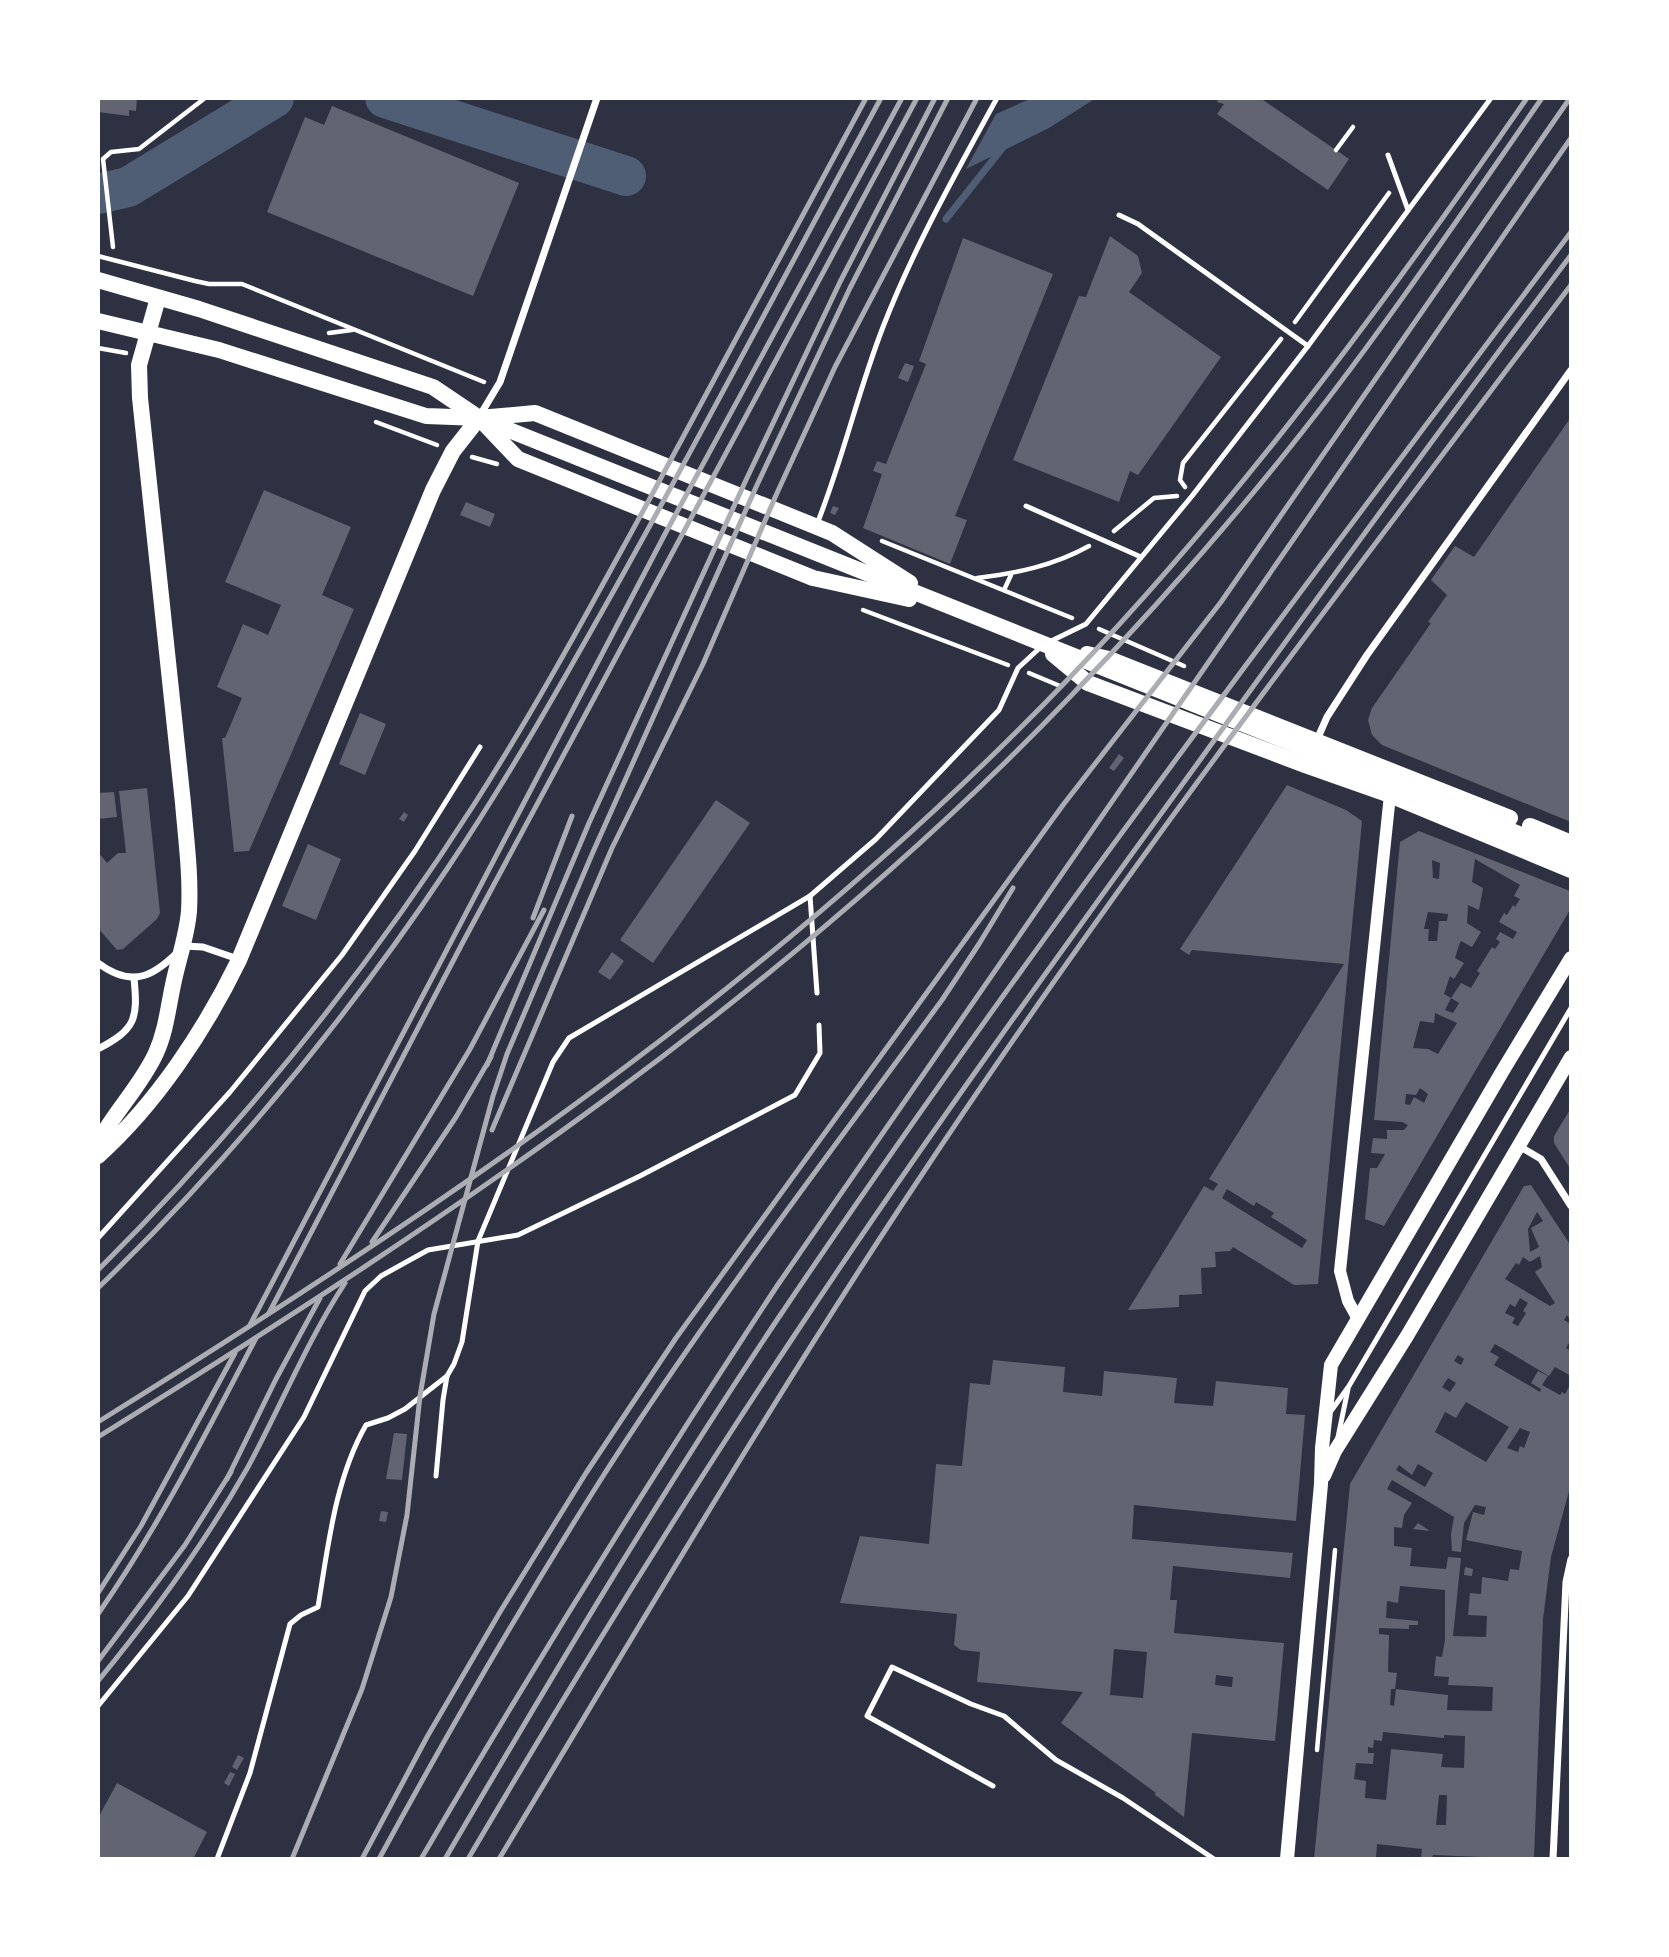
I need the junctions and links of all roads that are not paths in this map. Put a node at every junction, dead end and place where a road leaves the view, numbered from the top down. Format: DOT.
graph roads {
  1 [pos="597,98"];
  2 [pos="997,98"];
  3 [pos="1491,98"];
  4 [pos="1388,155"];
  5 [pos="1408,210"];
  6 [pos="1119,215"];
  7 [pos="98,280"];
  8 [pos="158,298"];
  9 [pos="98,321"];
  10 [pos="147,332"];
  11 [pos="1308,346"];
  12 [pos="1571,370"];
  13 [pos="479,418"];
  14 [pos="1026,506"];
  15 [pos="816,527"];
  16 [pos="1141,557"];
  17 [pos="948,607"];
  18 [pos="1043,645"];
  19 [pos="480,747"];
  20 [pos="1311,752"];
  21 [pos="1390,795"];
  22 [pos="1571,843"];
  23 [pos="1571,855"];
  24 [pos="1571,870"];
  25 [pos="810,896"];
  26 [pos="184,946"];
  27 [pos="1571,958"];
  28 [pos="239,960"];
  29 [pos="98,963"];
  30 [pos="134,978"];
  31 [pos="817,993"];
  32 [pos="1571,1008"];
  33 [pos="819,1025"];
  34 [pos="98,1049"];
  35 [pos="1571,1057"];
  36 [pos="98,1143"];
  37 [pos="1519,1146"];
  38 [pos="98,1156"];
  39 [pos="1571,1206"];
  40 [pos="98,1238"];
  41 [pos="478,1241"];
  42 [pos="1358,1319"];
  43 [pos="447,1376"];
  44 [pos="1349,1386"];
  45 [pos="1326,1418"];
  46 [pos="1335,1451"];
  47 [pos="436,1476"];
  48 [pos="1321,1484"];
  49 [pos="1571,1559"];
  50 [pos="98,1706"];
  51 [pos="993,1786"];
  52 [pos="217,1859"];
  53 [pos="1214,1859"];
  54 [pos="1287,1859"];
  55 [pos="1553,1859"];
  1 -- 13 [label="street"];
  2 -- 15 [label="lane"];
  3 -- 5 [label="lane"];
  4 -- 5 [label="lane"];
  5 -- 11 [label="lane"];
  6 -- 11 [label="lane"];
  7 -- 8 [label="main road"];
  8 -- 10 [label="main road"];
  8 -- 13 [label="main road"];
  9 -- 10 [label="main road"];
  10 -- 13 [label="main road"];
  10 -- 26 [label="main road"];
  11 -- 16 [label="lane"];
  12 -- 20 [label="street"];
  13 -- 15 [label="main road"];
  13 -- 17 [label="main road"];
  13 -- 17 [label="main road"];
  13 -- 28 [label="main road"];
  14 -- 16 [label="lane"];
  15 -- 17 [label="main road"];
  16 -- 18 [label="lane"];
  17 -- 18 [label="main road"];
  18 -- 20 [label="main road"];
  18 -- 20 [label="main road"];
  18 -- 25 [label="lane"];
  19 -- 40 [label="lane"];
  20 -- 21 [label="main road"];
  20 -- 22 [label="main road"];
  20 -- 23 [label="main road"];
  21 -- 24 [label="main road"];
  21 -- 42 [label="street"];
  25 -- 31 [label="lane"];
  25 -- 41 [label="lane"];
  26 -- 28 [label="street"];
  26 -- 30 [label="street"];
  26 -- 36 [label="main road"];
  27 -- 42 [label="main road"];
  28 -- 38 [label="main road"];
  29 -- 30 [label="street"];
  30 -- 34 [label="street"];
  32 -- 44 [label="lane"];
  33 -- 41 [label="lane"];
  35 -- 37 [label="main road"];
  37 -- 39 [label="street"];
  37 -- 46 [label="main road"];
  41 -- 43 [label="lane"];
  41 -- 50 [label="lane"];
  42 -- 45 [label="main road"];
  43 -- 47 [label="lane"];
  43 -- 52 [label="lane"];
  44 -- 45 [label="lane"];
  44 -- 46 [label="lane"];
  45 -- 48 [label="main road"];
  46 -- 48 [label="main road"];
  48 -- 54 [label="main road"];
  49 -- 55 [label="street"];
  51 -- 53 [label="lane"];
}
